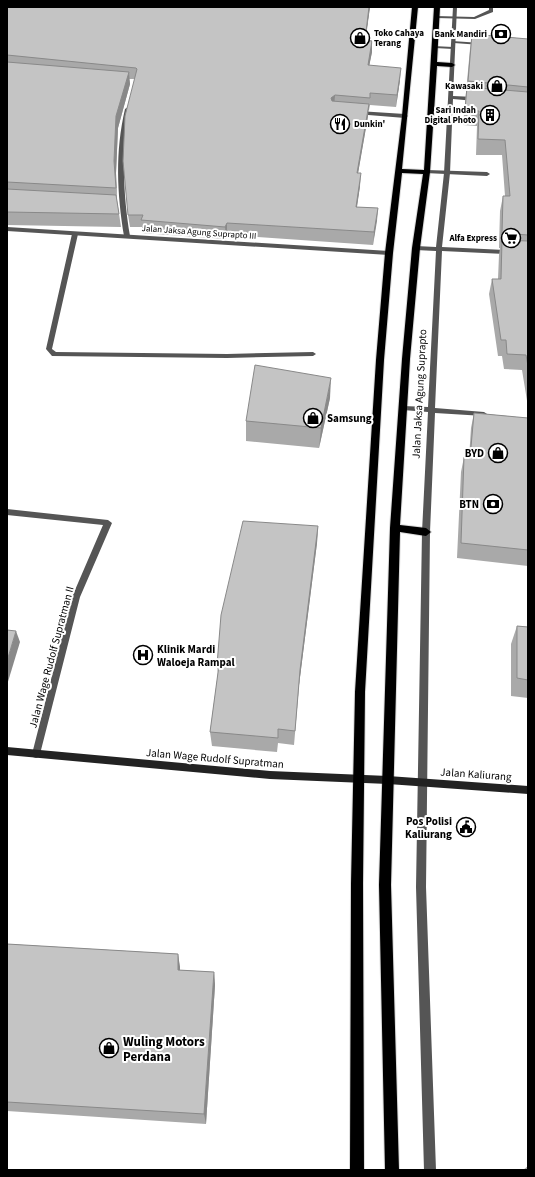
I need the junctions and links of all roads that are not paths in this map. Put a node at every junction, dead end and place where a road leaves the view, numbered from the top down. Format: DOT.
graph roads {
  1 [pos="415,7"];
  2 [pos="437,7"];
  3 [pos="455,7"];
  4 [pos="491,7"];
  5 [pos="436,17"];
  6 [pos="455,18"];
  7 [pos="489,44"];
  8 [pos="453,45"];
  9 [pos="435,47"];
  10 [pos="434,64"];
  11 [pos="452,65"];
  12 [pos="450,97"];
  13 [pos="479,100"];
  14 [pos="129,106"];
  15 [pos="350,112"];
  16 [pos="405,116"];
  17 [pos="398,170"];
  18 [pos="427,172"];
  19 [pos="447,173"];
  20 [pos="487,174"];
  21 [pos="114,204"];
  22 [pos="122,204"];
  23 [pos="7,229"];
  24 [pos="75,234"];
  25 [pos="127,236"];
  26 [pos="416,248"];
  27 [pos="439,250"];
  28 [pos="389,253"];
  29 [pos="528,253"];
  30 [pos="313,354"];
  31 [pos="403,408"];
  32 [pos="431,411"];
  33 [pos="493,415"];
  34 [pos="7,512"];
  35 [pos="395,528"];
  36 [pos="426,532"];
  37 [pos="7,751"];
  38 [pos="36,754"];
  39 [pos="359,779"];
  40 [pos="388,780"];
  41 [pos="421,783"];
  42 [pos="528,790"];
  43 [pos="357,1170"];
  44 [pos="392,1170"];
  45 [pos="430,1170"];
  1 -- 16 [label="main road"];
  2 -- 5 [label="main road, Jalan Jaksa Agung Suprapto"];
  3 -- 6 [label="street, Jalan Jaksa Agung Suprapto"];
  4 -- 6 [label="street"];
  5 -- 6 [label="street"];
  5 -- 9 [label="main road, Jalan Jaksa Agung Suprapto"];
  6 -- 8 [label="street, Jalan Jaksa Agung Suprapto"];
  7 -- 8 [label="street"];
  8 -- 9 [label="street"];
  8 -- 11 [label="street, Jalan Jaksa Agung Suprapto"];
  9 -- 10 [label="main road, Jalan Jaksa Agung Suprapto"];
  10 -- 11 [label="main road"];
  10 -- 18 [label="main road, Jalan Jaksa Agung Suprapto"];
  11 -- 12 [label="street, Jalan Jaksa Agung Suprapto"];
  12 -- 13 [label="street"];
  12 -- 19 [label="street, Jalan Jaksa Agung Suprapto"];
  14 -- 22 [label="street"];
  15 -- 16 [label="street"];
  16 -- 17 [label="main road"];
  17 -- 18 [label="main road"];
  17 -- 28 [label="main road"];
  18 -- 19 [label="street"];
  18 -- 26 [label="main road, Jalan Jaksa Agung Suprapto"];
  19 -- 20 [label="street"];
  19 -- 27 [label="street, Jalan Jaksa Agung Suprapto"];
  21 -- 22 [label="street"];
  22 -- 25 [label="street"];
  23 -- 24 [label="street, Jalan Jaksa Agung Suprapto III"];
  24 -- 25 [label="street, Jalan Jaksa Agung Suprapto III"];
  24 -- 30 [label="street"];
  25 -- 28 [label="street, Jalan Jaksa Agung Suprapto III"];
  26 -- 27 [label="street"];
  26 -- 31 [label="main road, Jalan Jaksa Agung Suprapto"];
  27 -- 29 [label="street"];
  27 -- 32 [label="street, Jalan Jaksa Agung Suprapto"];
  28 -- 39 [label="main road"];
  31 -- 32 [label="street"];
  31 -- 35 [label="main road, Jalan Jaksa Agung Suprapto"];
  32 -- 33 [label="street"];
  32 -- 36 [label="street, Jalan Jaksa Agung Suprapto"];
  34 -- 38 [label="street, Jalan Wage Rudolf Supratman II"];
  35 -- 36 [label="main road"];
  35 -- 40 [label="main road, Jalan Jaksa Agung Suprapto"];
  36 -- 41 [label="street, Jalan Jaksa Agung Suprapto"];
  37 -- 38 [label="main road, Jalan Wage Rudolf Supratman"];
  38 -- 39 [label="main road, Jalan Wage Rudolf Supratman"];
  39 -- 40 [label="main road, Jalan Wage Rudolf Supratman"];
  39 -- 43 [label="main road"];
  40 -- 41 [label="main road, Jalan Wage Rudolf Supratman"];
  40 -- 44 [label="main road, Jalan Jaksa Agung Suprapto"];
  41 -- 42 [label="main road, Jalan Kaliurang"];
  41 -- 45 [label="street, Jalan Jaksa Agung Suprapto"];
}
